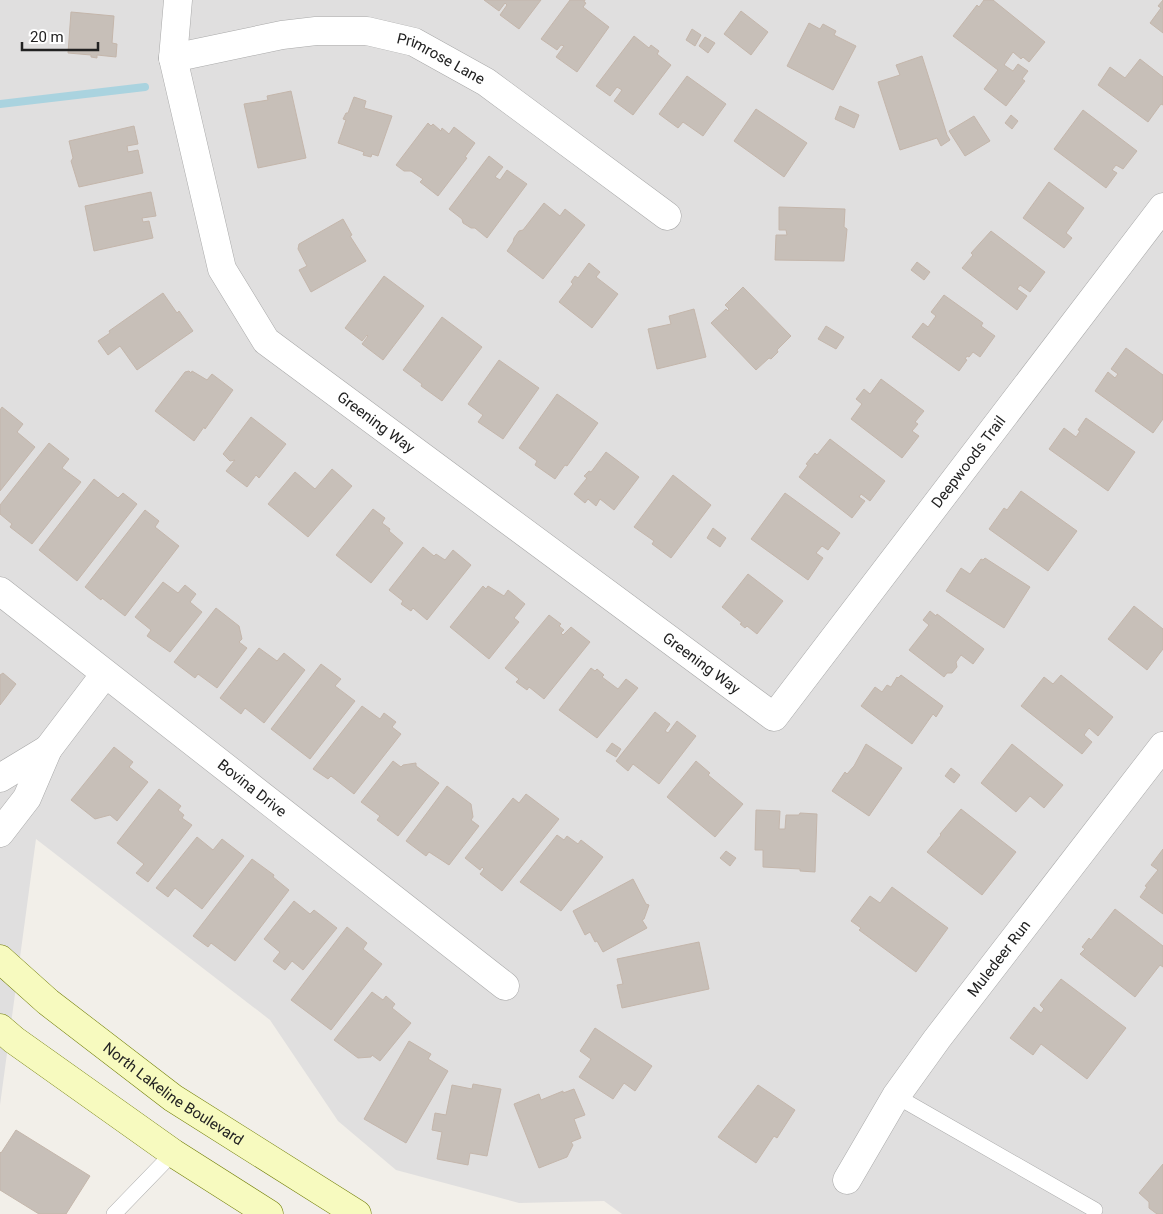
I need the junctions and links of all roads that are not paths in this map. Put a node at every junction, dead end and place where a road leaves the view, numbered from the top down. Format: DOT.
graph roads {
  1 [pos="178,0"];
  2 [pos="173,58"];
  3 [pos="1163,207"];
  4 [pos="667,216"];
  5 [pos="0,591"];
  6 [pos="105,674"];
  7 [pos="774,717"];
  8 [pos="1163,746"];
  9 [pos="48,749"];
  10 [pos="0,778"];
  11 [pos="0,833"];
  12 [pos="0,959"];
  13 [pos="505,986"];
  14 [pos="0,1028"];
  15 [pos="896,1096"];
  16 [pos="173,1153"];
  17 [pos="847,1180"];
  18 [pos="1095,1210"];
  19 [pos="114,1214"];
  20 [pos="269,1214"];
  21 [pos="357,1214"];
  1 -- 2 [label="street, Greening Way"];
  2 -- 4 [label="street, Primrose Lane"];
  2 -- 7 [label="street, Greening Way"];
  3 -- 7 [label="street, Deepwoods Trail"];
  5 -- 6 [label="street, Bovina Drive"];
  6 -- 9 [label="street"];
  6 -- 13 [label="street, Bovina Drive"];
  8 -- 15 [label="street, Muledeer Run"];
  9 -- 10 [label="street"];
  9 -- 11 [label="street"];
  12 -- 21 [label="main road, North Lakeline Boulevard"];
  14 -- 16 [label="main road"];
  15 -- 17 [label="street, Muledeer Run"];
  15 -- 18 [label="lane"];
  16 -- 19 [label="lane"];
  16 -- 20 [label="main road"];
}
